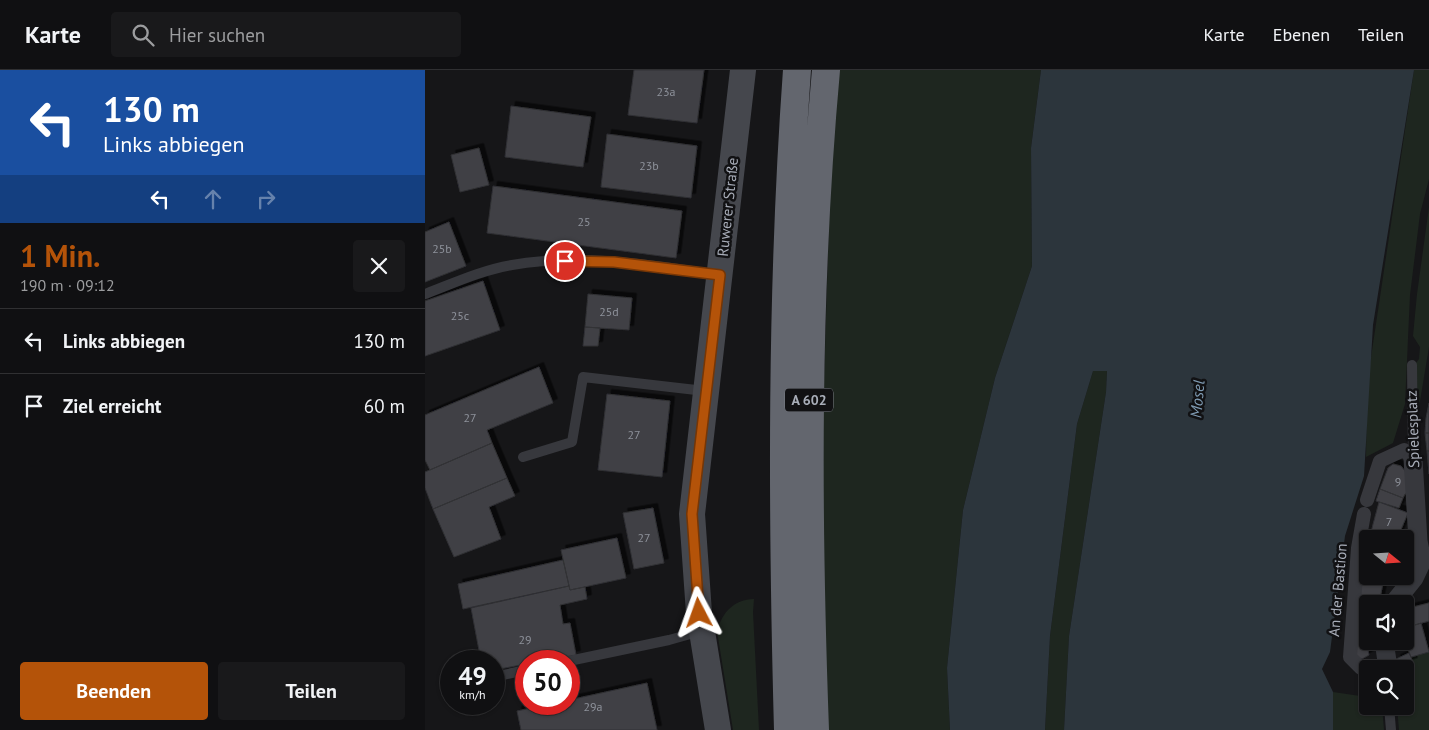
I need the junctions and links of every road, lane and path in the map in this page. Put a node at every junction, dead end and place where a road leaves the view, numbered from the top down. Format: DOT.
graph roads {
  1 [pos="743,70"];
  2 [pos="797,70"];
  3 [pos="827,70"];
  4 [pos="720,275"];
  5 [pos="425,294"];
  6 [pos="1412,365"];
  7 [pos="706,391"];
  8 [pos="523,457"];
  9 [pos="1413,459"];
  10 [pos="1367,500"];
  11 [pos="1364,514"];
  12 [pos="1426,559"];
  13 [pos="1400,595"];
  14 [pos="701,630"];
  15 [pos="580,659"];
  16 [pos="1359,666"];
  17 [pos="1390,715"];
  18 [pos="718,730"];
  19 [pos="788,730"];
  20 [pos="815,730"];
  21 [pos="1391,730"];
  1 -- 4 [label="main road, Ruwerer Straße"];
  2 -- 19 [label="highway, A 602"];
  3 -- 20 [label="highway, A 602"];
  4 -- 5 [label="lane"];
  4 -- 7 [label="main road, Ruwerer Straße"];
  6 -- 9 [label="lane, Spielesplatz"];
  7 -- 8 [label="lane"];
  7 -- 14 [label="main road, Ruwerer Straße"];
  9 -- 10 [label="street"];
  9 -- 12 [label="street, Spielesplatz"];
  11 -- 16 [label="street, An der Bastion"];
  12 -- 13 [label="street, Spielesplatz"];
  14 -- 15 [label="lane"];
  14 -- 18 [label="main road, Ruwerer Straße"];
  17 -- 21 [label="lane"];
}
